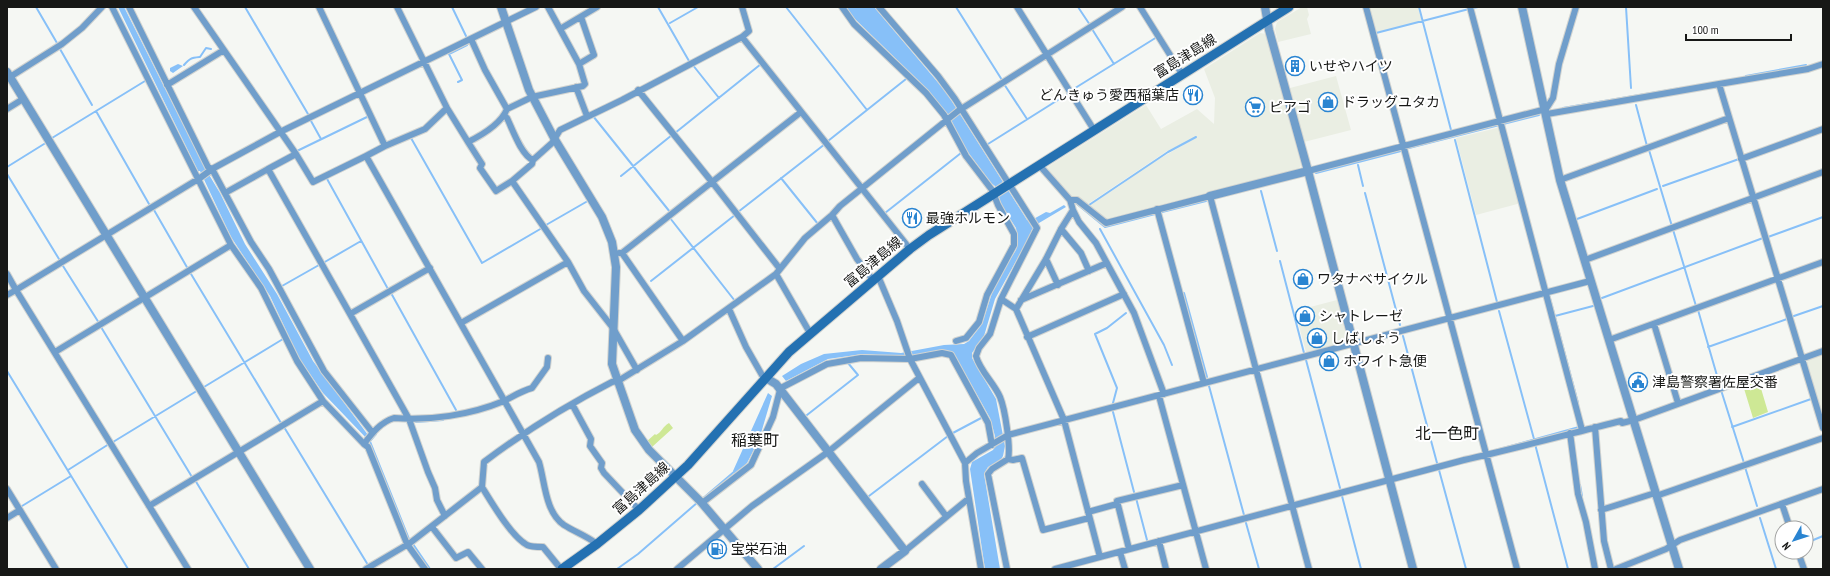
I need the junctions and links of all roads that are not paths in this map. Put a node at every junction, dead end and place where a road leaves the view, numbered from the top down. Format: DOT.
graph roads {
  1 [pos="102,7"];
  2 [pos="112,7"];
  3 [pos="129,7"];
  4 [pos="194,7"];
  5 [pos="320,7"];
  6 [pos="397,7"];
  7 [pos="501,7"];
  8 [pos="536,7"];
  9 [pos="548,7"];
  10 [pos="597,7"];
  11 [pos="742,7"];
  12 [pos="842,7"];
  13 [pos="879,7"];
  14 [pos="1017,7"];
  15 [pos="1122,7"];
  16 [pos="1140,7"];
  17 [pos="1265,7"];
  18 [pos="1289,7"];
  19 [pos="1366,7"];
  20 [pos="1470,7"];
  21 [pos="1522,7"];
  22 [pos="1576,7"];
  23 [pos="581,17"];
  24 [pos="1268,20"];
  25 [pos="506,21"];
  26 [pos="560,29"];
  27 [pos="742,36"];
  28 [pos="471,39"];
  29 [pos="224,50"];
  30 [pos="1047,55"];
  31 [pos="424,62"];
  32 [pos="579,64"];
  33 [pos="1823,64"];
  34 [pos="1182,74"];
  35 [pos="8,75"];
  36 [pos="167,84"];
  37 [pos="1719,84"];
  38 [pos="576,87"];
  39 [pos="638,90"];
  40 [pos="360,93"];
  41 [pos="532,97"];
  42 [pos="23,99"];
  43 [pos="447,108"];
  44 [pos="7,109"];
  45 [pos="507,110"];
  46 [pos="960,110"];
  47 [pos="801,112"];
  48 [pos="1546,112"];
  49 [pos="504,116"];
  50 [pos="587,116"];
  51 [pos="1729,118"];
  52 [pos="947,119"];
  53 [pos="1501,124"];
  54 [pos="1094,130"];
  55 [pos="1823,130"];
  56 [pos="280,132"];
  57 [pos="554,138"];
  58 [pos="468,142"];
  59 [pos="385,146"];
  60 [pos="1404,146"];
  61 [pos="296,154"];
  62 [pos="366,156"];
  63 [pos="1741,159"];
  64 [pos="532,160"];
  65 [pos="1040,166"];
  66 [pos="268,169"];
  67 [pos="210,170"];
  68 [pos="1308,171"];
  69 [pos="1823,172"];
  70 [pos="199,179"];
  71 [pos="1560,180"];
  72 [pos="512,181"];
  73 [pos="712,182"];
  74 [pos="1009,185"];
  75 [pos="862,188"];
  76 [pos="225,193"];
  77 [pos="995,194"];
  78 [pos="1210,196"];
  79 [pos="1753,198"];
  80 [pos="1070,200"];
  81 [pos="1157,209"];
  82 [pos="1073,210"];
  83 [pos="832,215"];
  84 [pos="1060,229"];
  85 [pos="106,236"];
  86 [pos="231,245"];
  87 [pos="910,249"];
  88 [pos="619,253"];
  89 [pos="1046,259"];
  90 [pos="1585,260"];
  91 [pos="568,262"];
  92 [pos="1823,262"];
  93 [pos="1107,263"];
  94 [pos="430,268"];
  95 [pos="1089,271"];
  96 [pos="778,272"];
  97 [pos="7,274"];
  98 [pos="876,278"];
  99 [pos="1777,278"];
  100 [pos="1590,281"];
  101 [pos="1058,285"];
  102 [pos="16,290"];
  103 [pos="1546,292"];
  104 [pos="1124,294"];
  105 [pos="7,295"];
  106 [pos="144,298"];
  107 [pos="1000,299"];
  108 [pos="1021,300"];
  109 [pos="729,309"];
  110 [pos="1016,309"];
  111 [pos="350,314"];
  112 [pos="1450,318"];
  113 [pos="460,323"];
  114 [pos="1654,324"];
  115 [pos="613,328"];
  116 [pos="810,333"];
  117 [pos="1027,337"];
  118 [pos="1609,340"];
  119 [pos="683,341"];
  120 [pos="956,341"];
  121 [pos="1353,343"];
  122 [pos="1823,351"];
  123 [pos="55,352"];
  124 [pos="909,356"];
  125 [pos="548,358"];
  126 [pos="1802,358"];
  127 [pos="637,370"];
  128 [pos="1256,370"];
  129 [pos="766,378"];
  130 [pos="919,378"];
  131 [pos="618,382"];
  132 [pos="1204,383"];
  133 [pos="780,390"];
  134 [pos="1162,395"];
  135 [pos="504,400"];
  136 [pos="323,401"];
  137 [pos="572,404"];
  138 [pos="1678,404"];
  139 [pos="410,419"];
  140 [pos="1064,420"];
  141 [pos="1634,420"];
  142 [pos="1595,428"];
  143 [pos="1823,428"];
  144 [pos="1582,430"];
  145 [pos="1570,433"];
  146 [pos="371,434"];
  147 [pos="524,434"];
  148 [pos="1006,437"];
  149 [pos="1823,438"];
  150 [pos="364,443"];
  151 [pos="993,444"];
  152 [pos="238,451"];
  153 [pos="828,452"];
  154 [pos="1486,455"];
  155 [pos="1008,460"];
  156 [pos="965,463"];
  157 [pos="676,475"];
  158 [pos="1390,480"];
  159 [pos="922,484"];
  160 [pos="1183,485"];
  161 [pos="482,488"];
  162 [pos="7,489"];
  163 [pos="1823,489"];
  164 [pos="1655,494"];
  165 [pos="968,499"];
  166 [pos="700,501"];
  167 [pos="1117,504"];
  168 [pos="1782,504"];
  169 [pos="1292,505"];
  170 [pos="149,506"];
  171 [pos="20,510"];
  172 [pos="639,510"];
  173 [pos="1601,510"];
  174 [pos="1089,515"];
  175 [pos="445,516"];
  176 [pos="946,516"];
  177 [pos="7,518"];
  178 [pos="1787,520"];
  179 [pos="432,527"];
  180 [pos="724,528"];
  181 [pos="1196,531"];
  182 [pos="1159,541"];
  183 [pos="407,544"];
  184 [pos="597,544"];
  185 [pos="1672,546"];
  186 [pos="1129,549"];
  187 [pos="904,551"];
  188 [pos="1120,552"];
  189 [pos="1100,557"];
  190 [pos="1082,562"];
  191 [pos="186,568"];
  192 [pos="56,569"];
  193 [pos="310,569"];
  194 [pos="366,569"];
  195 [pos="425,569"];
  196 [pos="482,569"];
  197 [pos="561,569"];
  198 [pos="677,569"];
  199 [pos="758,569"];
  200 [pos="881,569"];
  201 [pos="981,569"];
  202 [pos="1007,569"];
  203 [pos="1055,569"];
  204 [pos="1084,569"];
  205 [pos="1125,569"];
  206 [pos="1166,569"];
  207 [pos="1206,569"];
  208 [pos="1309,569"];
  209 [pos="1413,569"];
  210 [pos="1517,569"];
  211 [pos="1594,569"];
  212 [pos="1610,569"];
  213 [pos="1616,569"];
  214 [pos="1679,569"];
  1 -- 35 [label="street"];
  2 -- 70 [label="street"];
  3 -- 36 [label="street"];
  4 -- 29 [label="street"];
  5 -- 40 [label="street"];
  6 -- 31 [label="street"];
  7 -- 25 [label="street"];
  8 -- 25 [label="street"];
  9 -- 26 [label="street"];
  10 -- 23 [label="street"];
  11 -- 27 [label="street"];
  12 -- 52 [label="street"];
  13 -- 46 [label="street"];
  14 -- 30 [label="street"];
  15 -- 30 [label="street"];
  16 -- 34 [label="street"];
  17 -- 24 [label="street"];
  18 -- 24 [label="main road, 富島津島線"];
  19 -- 60 [label="street"];
  20 -- 53 [label="street"];
  21 -- 48 [label="street"];
  22 -- 48 [label="street"];
  23 -- 26 [label="street"];
  23 -- 32 [label="street"];
  24 -- 34 [label="main road, 富島津島線"];
  24 -- 68 [label="street"];
  25 -- 28 [label="street"];
  25 -- 41 [label="street"];
  26 -- 32 [label="street"];
  27 -- 39 [label="street"];
  27 -- 47 [label="street"];
  28 -- 31 [label="street"];
  28 -- 45 [label="street"];
  29 -- 36 [label="street"];
  29 -- 56 [label="street"];
  30 -- 46 [label="street"];
  30 -- 54 [label="street"];
  31 -- 40 [label="street"];
  31 -- 43 [label="street"];
  32 -- 38 [label="street"];
  33 -- 37 [label="street"];
  34 -- 54 [label="main road, 富島津島線"];
  35 -- 42 [label="street"];
  36 -- 67 [label="street"];
  37 -- 48 [label="street"];
  37 -- 51 [label="street"];
  38 -- 41 [label="street"];
  38 -- 50 [label="street"];
  39 -- 50 [label="street"];
  39 -- 73 [label="street"];
  40 -- 56 [label="street"];
  40 -- 59 [label="street"];
  41 -- 45 [label="street"];
  41 -- 57 [label="street"];
  42 -- 44 [label="street"];
  42 -- 85 [label="street"];
  43 -- 58 [label="street"];
  43 -- 59 [label="street"];
  45 -- 49 [label="street"];
  46 -- 52 [label="street"];
  46 -- 74 [label="street"];
  47 -- 73 [label="street"];
  47 -- 75 [label="street"];
  48 -- 53 [label="street"];
  48 -- 71 [label="street"];
  49 -- 58 [label="street"];
  49 -- 64 [label="street"];
  50 -- 57 [label="street"];
  51 -- 63 [label="street"];
  51 -- 71 [label="street"];
  52 -- 75 [label="street"];
  52 -- 77 [label="street"];
  53 -- 60 [label="street"];
  53 -- 103 [label="street"];
  54 -- 65 [label="main road, 富島津島線"];
  55 -- 63 [label="street"];
  56 -- 61 [label="street"];
  56 -- 67 [label="street"];
  57 -- 64 [label="street"];
  57 -- 88 [label="street"];
  58 -- 72 [label="street"];
  59 -- 62 [label="street"];
  60 -- 68 [label="street"];
  60 -- 112 [label="street"];
  61 -- 62 [label="street"];
  61 -- 66 [label="street"];
  62 -- 94 [label="street"];
  63 -- 79 [label="street"];
  64 -- 72 [label="street"];
  65 -- 74 [label="main road, 富島津島線"];
  65 -- 80 [label="street"];
  66 -- 76 [label="street"];
  66 -- 111 [label="street"];
  67 -- 70 [label="street"];
  67 -- 76 [label="street"];
  68 -- 78 [label="street"];
  68 -- 121 [label="street"];
  69 -- 79 [label="street"];
  70 -- 85 [label="street"];
  70 -- 86 [label="street"];
  71 -- 90 [label="street"];
  72 -- 91 [label="street"];
  73 -- 88 [label="street"];
  73 -- 96 [label="street"];
  74 -- 77 [label="main road, 富島津島線"];
  74 -- 107 [label="street"];
  75 -- 83 [label="street"];
  75 -- 87 [label="street"];
  76 -- 146 [label="street"];
  77 -- 87 [label="main road, 富島津島線"];
  77 -- 120 [label="street"];
  78 -- 81 [label="street"];
  78 -- 128 [label="street"];
  79 -- 90 [label="street"];
  79 -- 99 [label="street"];
  80 -- 81 [label="street"];
  80 -- 82 [label="street"];
  81 -- 132 [label="street"];
  82 -- 84 [label="street"];
  82 -- 93 [label="street"];
  83 -- 96 [label="street"];
  83 -- 98 [label="street"];
  84 -- 89 [label="street"];
  84 -- 95 [label="street"];
  85 -- 102 [label="street"];
  85 -- 106 [label="street"];
  86 -- 106 [label="street"];
  86 -- 136 [label="street"];
  87 -- 98 [label="main road, 富島津島線"];
  88 -- 115 [label="street"];
  88 -- 119 [label="street"];
  89 -- 101 [label="street"];
  89 -- 108 [label="street"];
  90 -- 100 [label="street"];
  91 -- 113 [label="street"];
  91 -- 115 [label="street"];
  92 -- 99 [label="street"];
  93 -- 95 [label="street"];
  93 -- 104 [label="street"];
  94 -- 111 [label="street"];
  94 -- 113 [label="street"];
  95 -- 101 [label="street"];
  96 -- 109 [label="street"];
  96 -- 116 [label="street"];
  97 -- 102 [label="street"];
  98 -- 116 [label="main road, 富島津島線"];
  98 -- 124 [label="street"];
  99 -- 114 [label="street"];
  99 -- 126 [label="street"];
  100 -- 103 [label="street"];
  100 -- 118 [label="street"];
  101 -- 108 [label="street"];
  102 -- 105 [label="street"];
  102 -- 123 [label="street"];
  103 -- 112 [label="street"];
  103 -- 144 [label="street"];
  104 -- 117 [label="street"];
  104 -- 134 [label="street"];
  106 -- 123 [label="street"];
  106 -- 152 [label="street"];
  107 -- 110 [label="street"];
  107 -- 148 [label="street"];
  108 -- 110 [label="street"];
  109 -- 119 [label="street"];
  109 -- 129 [label="street"];
  110 -- 117 [label="street"];
  111 -- 139 [label="street"];
  112 -- 121 [label="street"];
  112 -- 154 [label="street"];
  113 -- 135 [label="street"];
  114 -- 118 [label="street"];
  114 -- 138 [label="street"];
  115 -- 127 [label="street"];
  115 -- 131 [label="street"];
  116 -- 129 [label="main road, 富島津島線"];
  117 -- 140 [label="street"];
  118 -- 141 [label="street"];
  119 -- 127 [label="street"];
  121 -- 128 [label="street"];
  121 -- 158 [label="street"];
  122 -- 126 [label="street"];
  123 -- 170 [label="street"];
  124 -- 130 [label="street"];
  124 -- 133 [label="street"];
  124 -- 151 [label="street"];
  125 -- 135 [label="street"];
  126 -- 138 [label="street"];
  126 -- 143 [label="street"];
  127 -- 131 [label="street"];
  128 -- 132 [label="street"];
  128 -- 169 [label="street"];
  129 -- 133 [label="street"];
  129 -- 157 [label="main road, 富島津島線"];
  130 -- 153 [label="street"];
  130 -- 156 [label="street"];
  131 -- 137 [label="street"];
  131 -- 157 [label="street"];
  132 -- 134 [label="street"];
  133 -- 153 [label="street"];
  133 -- 166 [label="street"];
  134 -- 140 [label="street"];
  134 -- 160 [label="street"];
  135 -- 139 [label="street"];
  135 -- 147 [label="street"];
  136 -- 150 [label="street"];
  136 -- 152 [label="street"];
  137 -- 147 [label="street"];
  137 -- 172 [label="street"];
  138 -- 141 [label="street"];
  139 -- 146 [label="street"];
  139 -- 175 [label="street"];
  140 -- 148 [label="street"];
  140 -- 174 [label="street"];
  141 -- 142 [label="street"];
  141 -- 164 [label="street"];
  142 -- 144 [label="street"];
  142 -- 173 [label="street"];
  144 -- 145 [label="street"];
  145 -- 154 [label="street"];
  145 -- 211 [label="street"];
  146 -- 150 [label="street"];
  147 -- 161 [label="street"];
  147 -- 184 [label="street"];
  148 -- 151 [label="street"];
  148 -- 155 [label="street"];
  149 -- 164 [label="street"];
  150 -- 183 [label="street"];
  151 -- 156 [label="street"];
  152 -- 170 [label="street"];
  152 -- 193 [label="street"];
  153 -- 180 [label="street"];
  153 -- 187 [label="street"];
  154 -- 158 [label="street"];
  154 -- 210 [label="street"];
  155 -- 174 [label="street"];
  155 -- 202 [label="street"];
  156 -- 165 [label="street"];
  157 -- 166 [label="street"];
  157 -- 172 [label="main road, 富島津島線"];
  158 -- 169 [label="street"];
  158 -- 209 [label="street"];
  159 -- 176 [label="street"];
  160 -- 167 [label="street"];
  160 -- 181 [label="street"];
  161 -- 175 [label="street"];
  161 -- 197 [label="street"];
  162 -- 171 [label="street"];
  163 -- 168 [label="street"];
  164 -- 173 [label="street"];
  164 -- 185 [label="street"];
  165 -- 176 [label="street"];
  165 -- 201 [label="street"];
  166 -- 180 [label="street"];
  167 -- 174 [label="street"];
  167 -- 186 [label="street"];
  168 -- 178 [label="street"];
  168 -- 185 [label="street"];
  169 -- 181 [label="street"];
  169 -- 208 [label="street"];
  170 -- 191 [label="street"];
  171 -- 177 [label="street"];
  171 -- 192 [label="street"];
  172 -- 184 [label="main road, 富島津島線"];
  173 -- 212 [label="street"];
  174 -- 189 [label="street"];
  175 -- 179 [label="street"];
  176 -- 187 [label="street"];
  179 -- 183 [label="street"];
  179 -- 196 [label="street"];
  180 -- 198 [label="street"];
  180 -- 199 [label="street"];
  181 -- 182 [label="street"];
  181 -- 207 [label="street"];
  182 -- 186 [label="street"];
  182 -- 206 [label="street"];
  183 -- 194 [label="street"];
  183 -- 195 [label="street"];
  184 -- 197 [label="main road, 富島津島線"];
  185 -- 213 [label="street"];
  185 -- 214 [label="street"];
  186 -- 188 [label="street"];
  187 -- 200 [label="street"];
  188 -- 189 [label="street"];
  188 -- 205 [label="street"];
  189 -- 190 [label="street"];
  190 -- 203 [label="street"];
  190 -- 204 [label="street"];
}
